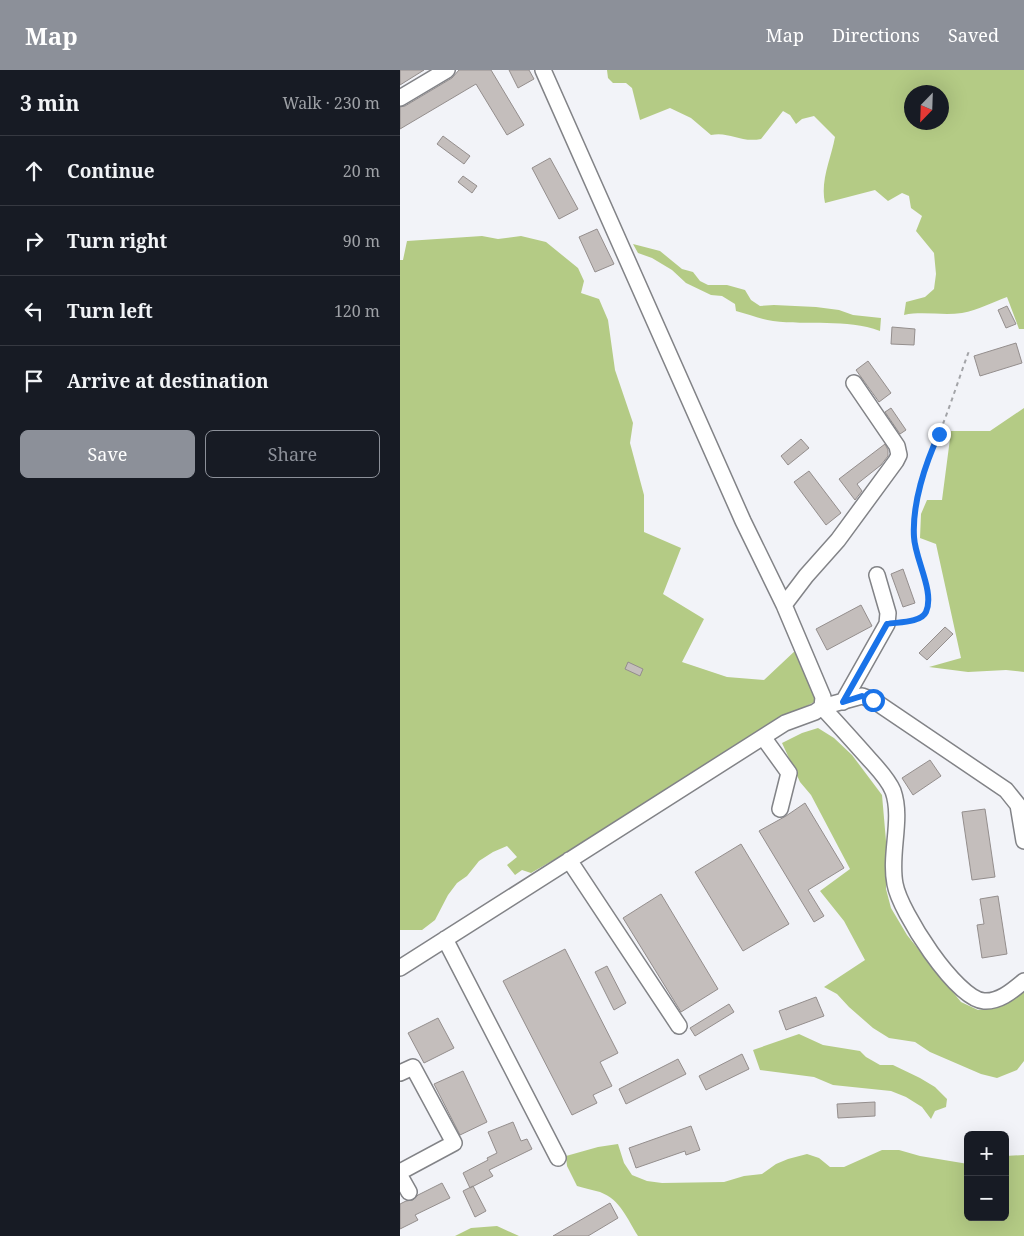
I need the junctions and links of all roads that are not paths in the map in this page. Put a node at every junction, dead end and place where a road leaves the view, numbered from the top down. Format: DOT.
graph roads {
  1 [pos="447,70"];
  2 [pos="543,70"];
  3 [pos="400,98"];
  4 [pos="854,383"];
  5 [pos="877,575"];
  6 [pos="784,605"];
  7 [pos="843,702"];
  8 [pos="822,707"];
  9 [pos="763,737"];
  10 [pos="1021,804"];
  11 [pos="780,809"];
  12 [pos="1024,841"];
  13 [pos="569,860"];
  14 [pos="445,939"];
  15 [pos="400,968"];
  16 [pos="1024,981"];
  17 [pos="679,1026"];
  18 [pos="400,1073"];
  19 [pos="558,1158"];
  20 [pos="400,1172"];
  21 [pos="400,1176"];
  22 [pos="408,1192"];
  1 -- 3 [label="street"];
  2 -- 6 [label="street"];
  4 -- 6 [label="street"];
  5 -- 7 [label="street"];
  6 -- 8 [label="street"];
  7 -- 8 [label="street"];
  7 -- 10 [label="street"];
  8 -- 9 [label="street"];
  8 -- 16 [label="street"];
  9 -- 11 [label="street"];
  9 -- 13 [label="street"];
  10 -- 12 [label="street"];
  13 -- 14 [label="street"];
  13 -- 17 [label="street"];
  14 -- 15 [label="street"];
  14 -- 19 [label="street"];
  18 -- 20 [label="street"];
  21 -- 22 [label="street"];
}
